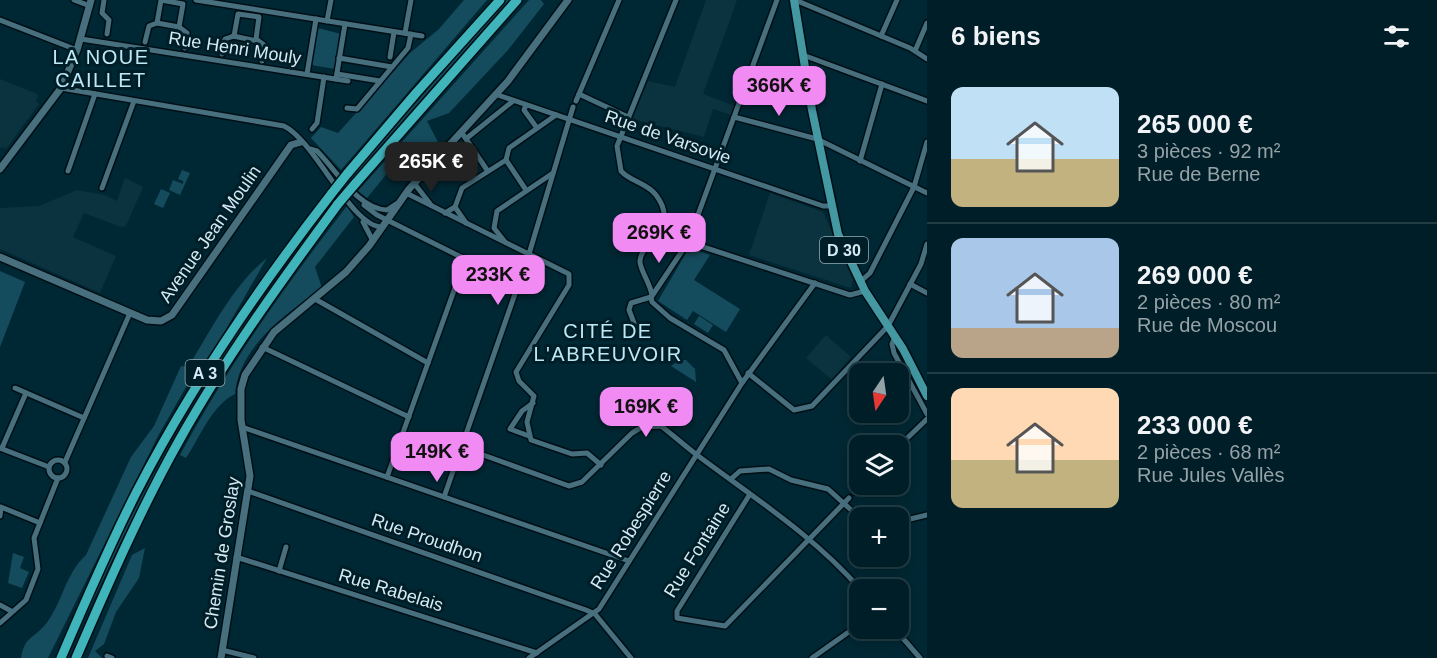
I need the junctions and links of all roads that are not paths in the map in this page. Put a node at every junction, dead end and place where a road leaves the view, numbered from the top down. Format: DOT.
graph roads {
  1 [pos="74,0"];
  2 [pos="104,0"];
  3 [pos="196,0"];
  4 [pos="251,0"];
  5 [pos="331,0"];
  6 [pos="411,0"];
  7 [pos="499,0"];
  8 [pos="517,0"];
  9 [pos="558,0"];
  10 [pos="568,0"];
  11 [pos="619,0"];
  12 [pos="675,0"];
  13 [pos="777,0"];
  14 [pos="794,0"];
  15 [pos="897,0"];
  16 [pos="172,1"];
  17 [pos="90,3"];
  18 [pos="561,9"];
  19 [pos="249,11"];
  20 [pos="316,19"];
  21 [pos="0,20"];
  22 [pos="327,21"];
  23 [pos="157,23"];
  24 [pos="927,23"];
  25 [pos="345,24"];
  26 [pos="179,27"];
  27 [pos="394,32"];
  28 [pos="107,34"];
  29 [pos="408,34"];
  30 [pos="233,36"];
  31 [pos="422,36"];
  32 [pos="881,36"];
  33 [pos="81,39"];
  34 [pos="257,40"];
  35 [pos="146,42"];
  36 [pos="185,48"];
  37 [pos="77,50"];
  38 [pos="915,51"];
  39 [pos="222,54"];
  40 [pos="803,55"];
  41 [pos="390,57"];
  42 [pos="339,58"];
  43 [pos="927,59"];
  44 [pos="262,61"];
  45 [pos="392,67"];
  46 [pos="307,74"];
  47 [pos="324,77"];
  48 [pos="337,77"];
  49 [pos="348,81"];
  50 [pos="380,81"];
  51 [pos="882,84"];
  52 [pos="61,88"];
  53 [pos="95,94"];
  54 [pos="495,94"];
  55 [pos="579,94"];
  56 [pos="513,100"];
  57 [pos="927,100"];
  58 [pos="134,101"];
  59 [pos="526,105"];
  60 [pos="347,108"];
  61 [pos="555,115"];
  62 [pos="628,117"];
  63 [pos="734,117"];
  64 [pos="568,119"];
  65 [pos="537,128"];
  66 [pos="312,129"];
  67 [pos="464,135"];
  68 [pos="621,137"];
  69 [pos="817,139"];
  70 [pos="301,142"];
  71 [pos="927,142"];
  72 [pos="310,149"];
  73 [pos="506,160"];
  74 [pos="860,161"];
  75 [pos="0,169"];
  76 [pos="488,170"];
  77 [pos="715,170"];
  78 [pos="68,171"];
  79 [pos="553,173"];
  80 [pos="414,183"];
  81 [pos="914,187"];
  82 [pos="102,188"];
  83 [pos="526,190"];
  84 [pos="406,193"];
  85 [pos="927,193"];
  86 [pos="357,198"];
  87 [pos="432,206"];
  88 [pos="831,206"];
  89 [pos="455,207"];
  90 [pos="445,213"];
  91 [pos="359,216"];
  92 [pos="387,220"];
  93 [pos="494,223"];
  94 [pos="467,225"];
  95 [pos="382,227"];
  96 [pos="480,231"];
  97 [pos="373,240"];
  98 [pos="688,242"];
  99 [pos="507,244"];
  100 [pos="927,244"];
  101 [pos="529,254"];
  102 [pos="0,257"];
  103 [pos="465,260"];
  104 [pos="861,281"];
  105 [pos="815,283"];
  106 [pos="910,284"];
  107 [pos="517,285"];
  108 [pos="865,291"];
  109 [pos="927,293"];
  110 [pos="651,296"];
  111 [pos="315,299"];
  112 [pos="130,313"];
  113 [pos="888,326"];
  114 [pos="636,328"];
  115 [pos="895,337"];
  116 [pos="262,347"];
  117 [pos="428,363"];
  118 [pos="748,373"];
  119 [pos="742,382"];
  120 [pos="15,388"];
  121 [pos="26,393"];
  122 [pos="927,396"];
  123 [pos="532,404"];
  124 [pos="927,414"];
  125 [pos="409,417"];
  126 [pos="84,418"];
  127 [pos="927,419"];
  128 [pos="242,427"];
  129 [pos="529,436"];
  130 [pos="909,436"];
  131 [pos="461,447"];
  132 [pos="1,448"];
  133 [pos="695,454"];
  134 [pos="64,462"];
  135 [pos="600,465"];
  136 [pos="48,467"];
  137 [pos="387,477"];
  138 [pos="58,478"];
  139 [pos="731,479"];
  140 [pos="248,491"];
  141 [pos="750,494"];
  142 [pos="444,498"];
  143 [pos="847,500"];
  144 [pos="852,507"];
  145 [pos="927,515"];
  146 [pos="0,516"];
  147 [pos="909,519"];
  148 [pos="40,523"];
  149 [pos="810,539"];
  150 [pos="286,547"];
  151 [pos="235,557"];
  152 [pos="629,561"];
  153 [pos="279,571"];
  154 [pos="851,579"];
  155 [pos="0,605"];
  156 [pos="11,611"];
  157 [pos="595,614"];
  158 [pos="0,623"];
  159 [pos="849,632"];
  160 [pos="904,639"];
  161 [pos="81,645"];
  162 [pos="222,650"];
  163 [pos="537,653"];
  164 [pos="62,655"];
  165 [pos="55,658"];
  166 [pos="75,658"];
  167 [pos="80,658"];
  168 [pos="221,658"];
  169 [pos="254,658"];
  170 [pos="529,658"];
  171 [pos="631,658"];
  172 [pos="812,658"];
  173 [pos="920,658"];
  1 -- 17 [label="street"];
  2 -- 28 [label="street"];
  3 -- 19 [label="street"];
  4 -- 19 [label="street"];
  5 -- 22 [label="street"];
  6 -- 29 [label="street"];
  7 -- 164 [label="highway, A 3, bridge"];
  8 -- 161 [label="highway, A 3, bridge"];
  9 -- 18 [label="street"];
  10 -- 18 [label="street, Chemin de Groslay"];
  11 -- 55 [label="street"];
  12 -- 62 [label="street"];
  13 -- 63 [label="street"];
  14 -- 32 [label="street"];
  14 -- 40 [label="main road, D 30"];
  15 -- 32 [label="street"];
  16 -- 23 [label="street"];
  16 -- 26 [label="street"];
  17 -- 33 [label="street"];
  18 -- 54 [label="street, Chemin de Groslay"];
  19 -- 20 [label="street"];
  19 -- 30 [label="street"];
  19 -- 34 [label="street"];
  20 -- 22 [label="street"];
  20 -- 46 [label="street"];
  21 -- 37 [label="street"];
  22 -- 25 [label="street"];
  23 -- 26 [label="street"];
  23 -- 35 [label="street"];
  24 -- 38 [label="street"];
  25 -- 27 [label="street"];
  25 -- 42 [label="street"];
  26 -- 36 [label="street"];
  27 -- 29 [label="street"];
  27 -- 41 [label="street"];
  29 -- 31 [label="street"];
  29 -- 45 [label="street"];
  30 -- 34 [label="street"];
  30 -- 39 [label="street"];
  32 -- 38 [label="street"];
  33 -- 37 [label="street"];
  33 -- 46 [label="street, Rue Henri Mouly"];
  34 -- 44 [label="street"];
  37 -- 52 [label="street"];
  38 -- 43 [label="street"];
  40 -- 51 [label="street"];
  40 -- 69 [label="main road, D 30"];
  42 -- 45 [label="street"];
  42 -- 48 [label="street"];
  45 -- 50 [label="street"];
  46 -- 47 [label="street, Rue Henri Mouly"];
  47 -- 48 [label="street, Rue Henri Mouly"];
  47 -- 66 [label="street"];
  48 -- 49 [label="street, Rue Henri Mouly"];
  48 -- 50 [label="street"];
  50 -- 60 [label="street"];
  51 -- 57 [label="street"];
  51 -- 74 [label="street"];
  52 -- 53 [label="street"];
  52 -- 75 [label="street"];
  53 -- 58 [label="street"];
  53 -- 78 [label="street"];
  54 -- 56 [label="street, Rue de Varsovie"];
  54 -- 67 [label="street, Chemin de Groslay"];
  55 -- 62 [label="street"];
  55 -- 64 [label="street"];
  56 -- 59 [label="street, Rue de Varsovie"];
  56 -- 67 [label="street"];
  58 -- 70 [label="street"];
  58 -- 82 [label="street"];
  59 -- 61 [label="street, Rue de Varsovie"];
  59 -- 65 [label="street"];
  61 -- 64 [label="street, Rue de Varsovie"];
  61 -- 65 [label="street"];
  62 -- 68 [label="street"];
  63 -- 69 [label="street"];
  63 -- 77 [label="street"];
  64 -- 68 [label="street, Rue de Varsovie"];
  64 -- 79 [label="street"];
  65 -- 73 [label="street"];
  67 -- 76 [label="street"];
  67 -- 80 [label="street, Chemin de Groslay"];
  68 -- 77 [label="street, Rue de Varsovie"];
  68 -- 110 [label="street"];
  69 -- 74 [label="street"];
  69 -- 88 [label="main road, D 30"];
  70 -- 72 [label="street"];
  70 -- 112 [label="street, Avenue Jean Moulin"];
  71 -- 81 [label="street"];
  72 -- 86 [label="street"];
  72 -- 91 [label="street"];
  73 -- 76 [label="street"];
  73 -- 83 [label="street"];
  74 -- 81 [label="street"];
  76 -- 89 [label="street"];
  77 -- 88 [label="street, Rue de Varsovie"];
  77 -- 98 [label="street"];
  79 -- 83 [label="street"];
  79 -- 101 [label="street"];
  80 -- 84 [label="street, Chemin de Groslay"];
  80 -- 87 [label="street"];
  81 -- 85 [label="street"];
  81 -- 104 [label="street"];
  83 -- 93 [label="street"];
  84 -- 86 [label="street"];
  84 -- 87 [label="street"];
  84 -- 92 [label="street, Chemin de Groslay"];
  86 -- 92 [label="street"];
  87 -- 90 [label="street"];
  88 -- 104 [label="main road, D 30"];
  89 -- 90 [label="street"];
  89 -- 94 [label="street"];
  90 -- 94 [label="street"];
  91 -- 95 [label="street"];
  91 -- 97 [label="street"];
  92 -- 95 [label="street, Chemin de Groslay"];
  92 -- 103 [label="street"];
  93 -- 96 [label="street"];
  93 -- 99 [label="street"];
  94 -- 96 [label="street"];
  95 -- 97 [label="street, Chemin de Groslay"];
  96 -- 99 [label="street"];
  97 -- 111 [label="street, Chemin de Groslay"];
  98 -- 105 [label="street"];
  98 -- 110 [label="street"];
  99 -- 101 [label="street"];
  100 -- 106 [label="street"];
  101 -- 107 [label="street"];
  101 -- 123 [label="street"];
  102 -- 112 [label="street, Avenue Jean Moulin"];
  103 -- 107 [label="street"];
  103 -- 117 [label="street"];
  104 -- 108 [label="main road, D 30"];
  105 -- 108 [label="street"];
  105 -- 118 [label="street, Rue Robespierre"];
  106 -- 109 [label="street"];
  106 -- 113 [label="street"];
  107 -- 131 [label="street"];
  108 -- 113 [label="main road, D 30"];
  110 -- 114 [label="street"];
  110 -- 119 [label="street"];
  111 -- 116 [label="street, Chemin de Groslay"];
  111 -- 117 [label="street"];
  112 -- 126 [label="street"];
  113 -- 115 [label="main road, D 30"];
  113 -- 118 [label="street"];
  115 -- 122 [label="main road, D 30"];
  115 -- 124 [label="street"];
  116 -- 125 [label="street"];
  116 -- 128 [label="street, Chemin de Groslay"];
  117 -- 125 [label="street"];
  118 -- 119 [label="street, Rue Robespierre"];
  119 -- 133 [label="street, Rue Robespierre"];
  120 -- 121 [label="street"];
  121 -- 126 [label="street"];
  121 -- 132 [label="street"];
  123 -- 129 [label="street"];
  123 -- 129 [label="street"];
  125 -- 137 [label="street"];
  126 -- 134 [label="street"];
  127 -- 130 [label="street"];
  128 -- 137 [label="street"];
  128 -- 140 [label="street, Chemin de Groslay"];
  129 -- 135 [label="street"];
  131 -- 135 [label="street"];
  131 -- 142 [label="street"];
  132 -- 136 [label="street"];
  133 -- 135 [label="street"];
  133 -- 139 [label="street"];
  133 -- 152 [label="street, Rue Robespierre"];
  134 -- 136 [label="street"];
  134 -- 138 [label="street"];
  136 -- 138 [label="street"];
  137 -- 142 [label="street"];
  138 -- 148 [label="street"];
  139 -- 141 [label="street"];
  139 -- 143 [label="street"];
  140 -- 151 [label="street, Chemin de Groslay"];
  140 -- 157 [label="street, Rue Proudhon"];
  141 -- 149 [label="street"];
  141 -- 149 [label="street, Rue Fontaine"];
  142 -- 152 [label="street"];
  143 -- 144 [label="street"];
  143 -- 149 [label="street"];
  145 -- 147 [label="street"];
  146 -- 148 [label="street"];
  148 -- 156 [label="street"];
  149 -- 154 [label="street"];
  150 -- 153 [label="street"];
  151 -- 153 [label="street, Rue Rabelais"];
  151 -- 162 [label="street, Chemin de Groslay"];
  152 -- 157 [label="street, Rue Robespierre"];
  153 -- 163 [label="street, Rue Rabelais"];
  155 -- 156 [label="street"];
  156 -- 158 [label="street"];
  157 -- 163 [label="street"];
  157 -- 171 [label="street"];
  159 -- 172 [label="street"];
  160 -- 173 [label="street"];
  161 -- 166 [label="highway, A 3"];
  161 -- 167 [label="highway"];
  162 -- 168 [label="street, Chemin de Groslay"];
  162 -- 169 [label="street"];
  163 -- 170 [label="street"];
  164 -- 165 [label="highway"];
}
